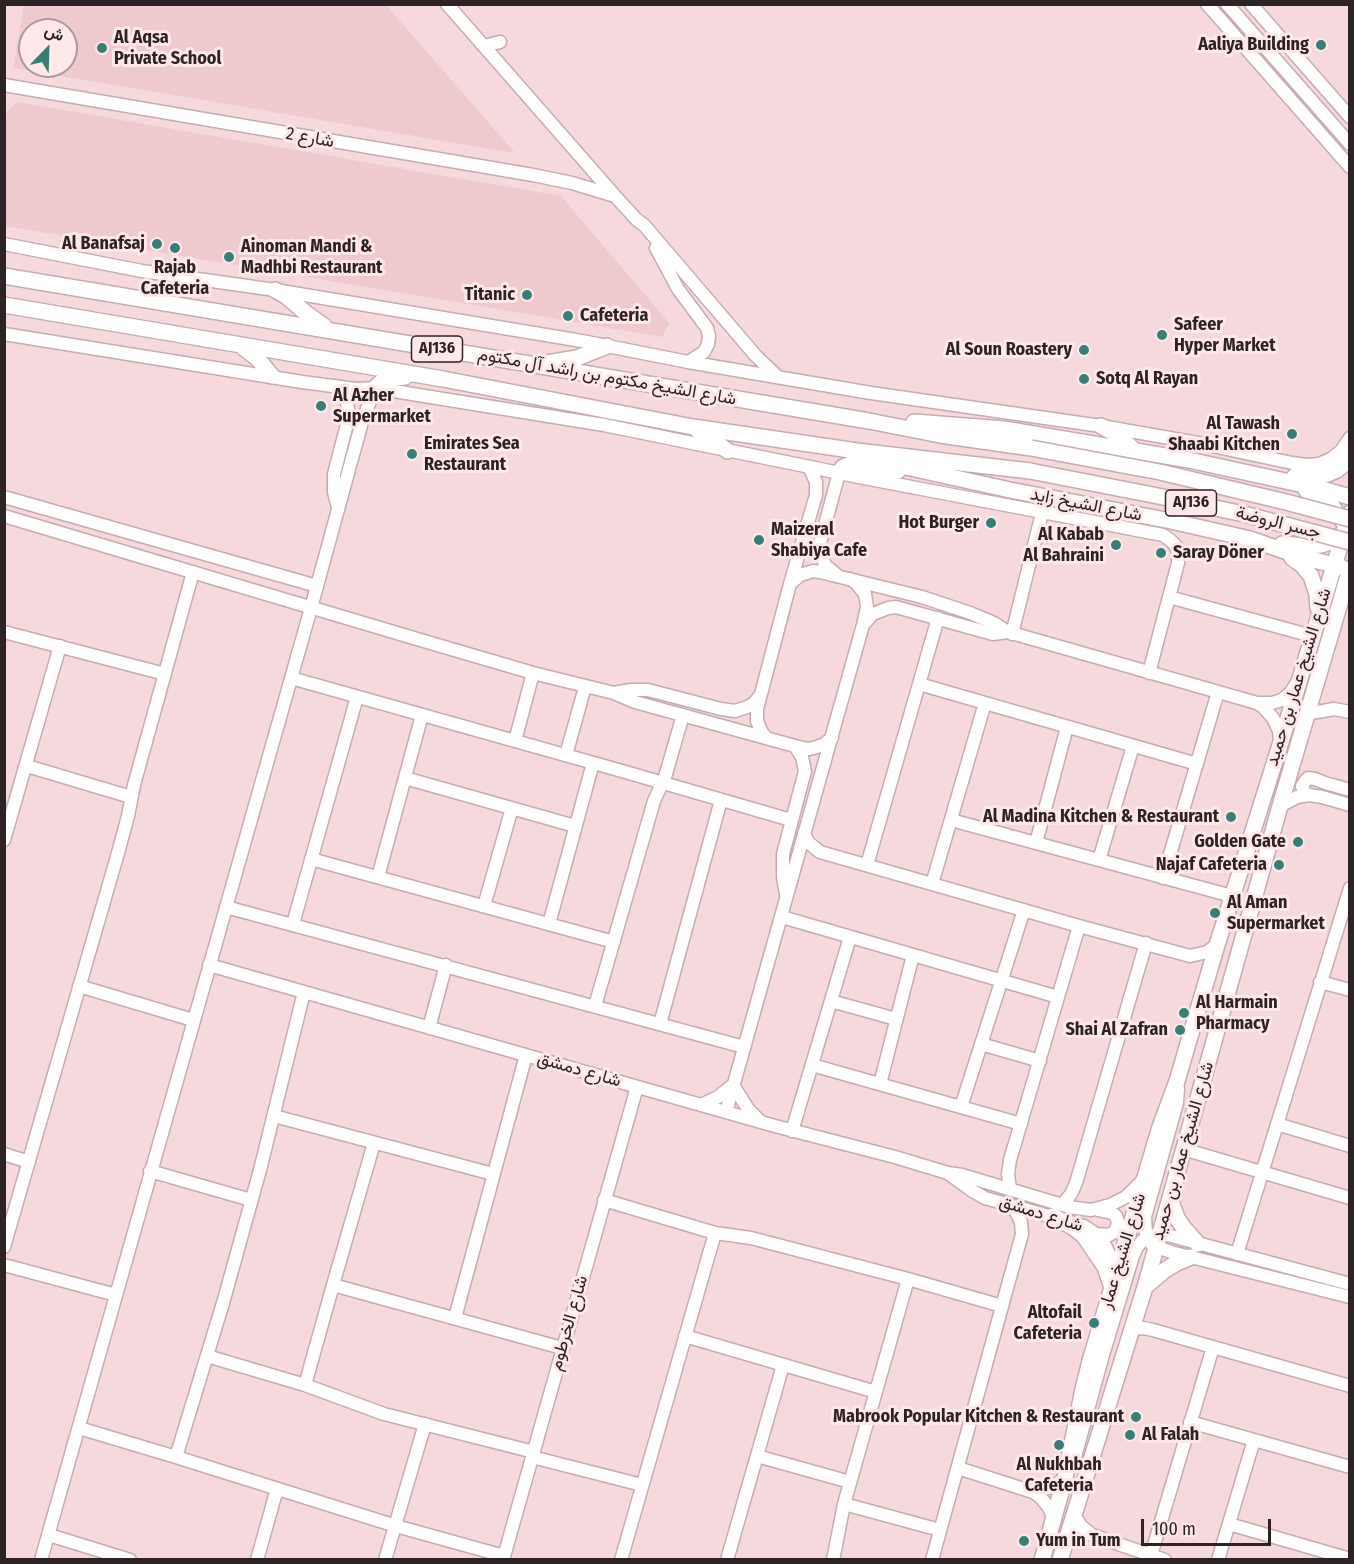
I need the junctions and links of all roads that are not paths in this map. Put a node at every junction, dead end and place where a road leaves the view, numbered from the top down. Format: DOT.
graph roads {
  1 [pos="447,4"];
  2 [pos="1207,4"];
  3 [pos="1227,4"];
  4 [pos="1251,4"];
  5 [pos="500,42"];
  6 [pos="484,46"];
  7 [pos="4,85"];
  8 [pos="1350,117"];
  9 [pos="1350,144"];
  10 [pos="1350,167"];
  11 [pos="615,196"];
  12 [pos="637,220"];
  13 [pos="4,244"];
  14 [pos="4,276"];
  15 [pos="275,290"];
  16 [pos="4,305"];
  17 [pos="332,330"];
  18 [pos="4,334"];
  19 [pos="239,346"];
  20 [pos="607,346"];
  21 [pos="688,362"];
  22 [pos="529,365"];
  23 [pos="272,376"];
  24 [pos="429,377"];
  25 [pos="778,377"];
  26 [pos="336,386"];
  27 [pos="375,388"];
  28 [pos="869,421"];
  29 [pos="1101,426"];
  30 [pos="693,427"];
  31 [pos="1350,438"];
  32 [pos="1031,448"];
  33 [pos="728,451"];
  34 [pos="857,451"];
  35 [pos="1135,451"];
  36 [pos="1350,459"];
  37 [pos="809,467"];
  38 [pos="1030,471"];
  39 [pos="1243,472"];
  40 [pos="839,473"];
  41 [pos="1291,483"];
  42 [pos="1010,490"];
  43 [pos="4,497"];
  44 [pos="1350,497"];
  45 [pos="1332,506"];
  46 [pos="338,510"];
  47 [pos="1042,513"];
  48 [pos="4,516"];
  49 [pos="1348,527"];
  50 [pos="1215,532"];
  51 [pos="1250,538"];
  52 [pos="1321,545"];
  53 [pos="1333,565"];
  54 [pos="1350,569"];
  55 [pos="193,572"];
  56 [pos="286,577"];
  57 [pos="844,578"];
  58 [pos="790,584"];
  59 [pos="317,586"];
  60 [pos="1169,597"];
  61 [pos="279,598"];
  62 [pos="1348,602"];
  63 [pos="311,608"];
  64 [pos="1318,616"];
  65 [pos="938,618"];
  66 [pos="1335,620"];
  67 [pos="863,625"];
  68 [pos="4,632"];
  69 [pos="1010,633"];
  70 [pos="1312,636"];
  71 [pos="60,646"];
  72 [pos="533,673"];
  73 [pos="1149,673"];
  74 [pos="165,674"];
  75 [pos="291,678"];
  76 [pos="1298,681"];
  77 [pos="919,684"];
  78 [pos="585,687"];
  79 [pos="1218,692"];
  80 [pos="614,693"];
  81 [pos="761,693"];
  82 [pos="357,697"];
  83 [pos="985,704"];
  84 [pos="1257,704"];
  85 [pos="1350,712"];
  86 [pos="1306,714"];
  87 [pos="422,715"];
  88 [pos="683,715"];
  89 [pos="1067,727"];
  90 [pos="766,737"];
  91 [pos="832,738"];
  92 [pos="515,741"];
  93 [pos="1280,745"];
  94 [pos="795,746"];
  95 [pos="1133,746"];
  96 [pos="566,755"];
  97 [pos="593,762"];
  98 [pos="1197,764"];
  99 [pos="27,766"];
  100 [pos="405,778"];
  101 [pos="662,783"];
  102 [pos="1350,790"];
  103 [pos="1309,795"];
  104 [pos="131,797"];
  105 [pos="721,800"];
  106 [pos="1350,805"];
  107 [pos="1280,806"];
  108 [pos="512,808"];
  109 [pos="791,820"];
  110 [pos="951,820"];
  111 [pos="575,826"];
  112 [pos="804,834"];
  113 [pos="4,840"];
  114 [pos="1036,843"];
  115 [pos="820,852"];
  116 [pos="798,858"];
  117 [pos="311,859"];
  118 [pos="1099,860"];
  119 [pos="867,865"];
  120 [pos="378,877"];
  121 [pos="1163,878"];
  122 [pos="932,884"];
  123 [pos="1350,888"];
  124 [pos="1232,896"];
  125 [pos="787,898"];
  126 [pos="1348,901"];
  127 [pos="484,906"];
  128 [pos="226,907"];
  129 [pos="1024,910"];
  130 [pos="782,917"];
  131 [pos="293,924"];
  132 [pos="549,924"];
  133 [pos="1079,926"];
  134 [pos="850,937"];
  135 [pos="614,942"];
  136 [pos="216,943"];
  137 [pos="1146,943"];
  138 [pos="1217,945"];
  139 [pos="914,955"];
  140 [pos="1190,956"];
  141 [pos="446,965"];
  142 [pos="209,966"];
  143 [pos="235,973"];
  144 [pos="1208,980"];
  145 [pos="1002,981"];
  146 [pos="1320,982"];
  147 [pos="79,986"];
  148 [pos="203,988"];
  149 [pos="1350,990"];
  150 [pos="304,992"];
  151 [pos="1058,997"];
  152 [pos="831,1001"];
  153 [pos="595,1006"];
  154 [pos="896,1019"];
  155 [pos="193,1020"];
  156 [pos="660,1024"];
  157 [pos="429,1028"];
  158 [pos="981,1044"];
  159 [pos="744,1047"];
  160 [pos="526,1055"];
  161 [pos="1040,1061"];
  162 [pos="812,1065"];
  163 [pos="1177,1081"];
  164 [pos="880,1084"];
  165 [pos="733,1085"];
  166 [pos="637,1087"];
  167 [pos="701,1105"];
  168 [pos="961,1107"];
  169 [pos="726,1112"];
  170 [pos="274,1116"];
  171 [pos="761,1122"];
  172 [pos="1021,1124"];
  173 [pos="1277,1124"];
  174 [pos="792,1131"];
  175 [pos="374,1143"];
  176 [pos="1350,1146"];
  177 [pos="1183,1149"];
  178 [pos="4,1154"];
  179 [pos="28,1162"];
  180 [pos="150,1172"];
  181 [pos="1262,1172"];
  182 [pos="948,1173"];
  183 [pos="493,1174"];
  184 [pos="1144,1180"];
  185 [pos="1010,1189"];
  186 [pos="1170,1198"];
  187 [pos="1350,1198"];
  188 [pos="251,1200"];
  189 [pos="604,1200"];
  190 [pos="1014,1206"];
  191 [pos="1091,1210"];
  192 [pos="1052,1211"];
  193 [pos="715,1233"];
  194 [pos="1022,1234"];
  195 [pos="1096,1234"];
  196 [pos="1154,1239"];
  197 [pos="4,1246"];
  198 [pos="1195,1250"];
  199 [pos="1237,1254"];
  200 [pos="4,1266"];
  201 [pos="1117,1271"];
  202 [pos="908,1280"];
  203 [pos="1350,1284"];
  204 [pos="333,1285"];
  205 [pos="1145,1287"];
  206 [pos="1112,1289"];
  207 [pos="116,1295"];
  208 [pos="1350,1297"];
  209 [pos="1002,1306"];
  210 [pos="455,1318"];
  211 [pos="1132,1329"];
  212 [pos="685,1336"];
  213 [pos="1213,1347"];
  214 [pos="562,1348"];
  215 [pos="207,1356"];
  216 [pos="783,1365"];
  217 [pos="305,1385"];
  218 [pos="1350,1386"];
  219 [pos="876,1392"];
  220 [pos="1190,1422"];
  221 [pos="425,1424"];
  222 [pos="79,1428"];
  223 [pos="1254,1440"];
  224 [pos="533,1454"];
  225 [pos="757,1456"];
  226 [pos="176,1457"];
  227 [pos="1350,1467"];
  228 [pos="958,1468"];
  229 [pos="1065,1478"];
  230 [pos="850,1482"];
  231 [pos="642,1485"];
  232 [pos="277,1489"];
  233 [pos="1032,1492"];
  234 [pos="844,1504"];
  235 [pos="1074,1515"];
  236 [pos="1053,1519"];
  237 [pos="1229,1524"];
  238 [pos="396,1526"];
  239 [pos="940,1530"];
  240 [pos="48,1534"];
  241 [pos="1092,1535"];
  242 [pos="1065,1543"];
  243 [pos="1151,1555"];
  244 [pos="504,1558"];
  245 [pos="1350,1559"];
  246 [pos="42,1560"];
  247 [pos="130,1560"];
  248 [pos="257,1560"];
  249 [pos="385,1560"];
  250 [pos="621,1560"];
  251 [pos="727,1560"];
  252 [pos="833,1560"];
  253 [pos="932,1560"];
  254 [pos="1042,1560"];
  255 [pos="1060,1560"];
  256 [pos="1165,1560"];
  257 [pos="1218,1560"];
  1 -- 6 [label="street"];
  2 -- 10 [label="street"];
  3 -- 9 [label="street"];
  4 -- 8 [label="street"];
  5 -- 6 [label="street"];
  6 -- 11 [label="street"];
  7 -- 11 [label="street, شارع 2"];
  11 -- 12 [label="street"];
  12 -- 21 [label="street"];
  12 -- 25 [label="street"];
  13 -- 15 [label="street"];
  14 -- 17 [label="main road, شارع الشيخ مكتوم بن راشد آل مكتوم / AJ136"];
  15 -- 17 [label="main road"];
  15 -- 20 [label="street"];
  16 -- 19 [label="main road, شارع الشيخ مكتوم بن راشد آل مكتوم / AJ136"];
  17 -- 22 [label="main road, شارع الشيخ مكتوم بن راشد آل مكتوم / AJ136"];
  18 -- 23 [label="street"];
  19 -- 23 [label="main road"];
  19 -- 24 [label="main road, شارع الشيخ مكتوم بن راشد آل مكتوم / AJ136"];
  20 -- 21 [label="street"];
  20 -- 22 [label="main road"];
  21 -- 25 [label="street"];
  22 -- 28 [label="main road, شارع الشيخ مكتوم بن راشد آل مكتوم / AJ136"];
  23 -- 26 [label="street"];
  24 -- 27 [label="main road"];
  24 -- 30 [label="main road, شارع الشيخ مكتوم بن راشد آل مكتوم / AJ136"];
  25 -- 29 [label="street"];
  26 -- 27 [label="street"];
  26 -- 46 [label="street"];
  27 -- 33 [label="street"];
  27 -- 46 [label="street"];
  28 -- 32 [label="main road, شارع الشيخ مكتوم بن راشد آل مكتوم / AJ136"];
  28 -- 35 [label="main road"];
  29 -- 31 [label="street"];
  29 -- 35 [label="main road"];
  30 -- 33 [label="main road"];
  30 -- 34 [label="main road, شارع الشيخ مكتوم بن راشد آل مكتوم / AJ136"];
  32 -- 49 [label="main road, جسر الروضة / AJ136, bridge"];
  33 -- 37 [label="street"];
  34 -- 38 [label="main road, شارع الشيخ مكتوم بن راشد آل مكتوم / AJ136"];
  34 -- 42 [label="main road, شارع الشيخ زايد"];
  35 -- 39 [label="main road"];
  36 -- 39 [label="main road"];
  37 -- 40 [label="street"];
  37 -- 58 [label="street"];
  38 -- 49 [label="main road, جسر الروضة / AJ136, bridge"];
  39 -- 41 [label="main road"];
  40 -- 42 [label="main road"];
  40 -- 47 [label="street"];
  40 -- 57 [label="street"];
  41 -- 44 [label="main road"];
  41 -- 45 [label="main road"];
  42 -- 50 [label="main road, شارع الشيخ زايد"];
  43 -- 56 [label="street"];
  45 -- 49 [label="main road"];
  45 -- 52 [label="main road"];
  46 -- 59 [label="street"];
  47 -- 60 [label="street"];
  47 -- 69 [label="street"];
  48 -- 55 [label="street"];
  49 -- 52 [label="main road"];
  49 -- 53 [label="main road, شارع الشيخ عمار بن حميد"];
  50 -- 51 [label="main road, شارع الشيخ زايد"];
  50 -- 64 [label="main road"];
  51 -- 52 [label="main road"];
  51 -- 53 [label="main road, شارع الشيخ زايد"];
  53 -- 54 [label="main road, شارع الشيخ زايد"];
  53 -- 64 [label="main road, شارع الشيخ عمار بن حميد"];
  54 -- 66 [label="main road, شارع الشيخ عمار بن حميد"];
  55 -- 61 [label="street"];
  55 -- 74 [label="street"];
  56 -- 59 [label="street"];
  56 -- 61 [label="street"];
  57 -- 58 [label="street"];
  57 -- 67 [label="street"];
  57 -- 69 [label="street"];
  58 -- 81 [label="street"];
  59 -- 63 [label="street"];
  60 -- 70 [label="street"];
  60 -- 73 [label="street"];
  61 -- 63 [label="street"];
  62 -- 66 [label="main road"];
  63 -- 72 [label="street"];
  63 -- 75 [label="street"];
  64 -- 70 [label="main road, شارع الشيخ عمار بن حميد"];
  65 -- 67 [label="street"];
  65 -- 69 [label="street"];
  65 -- 77 [label="street"];
  66 -- 86 [label="main road, شارع الشيخ عمار بن حميد"];
  67 -- 91 [label="street"];
  68 -- 71 [label="street"];
  69 -- 73 [label="street"];
  70 -- 76 [label="main road, شارع الشيخ عمار بن حميد"];
  71 -- 74 [label="street"];
  71 -- 99 [label="street"];
  72 -- 78 [label="street"];
  72 -- 92 [label="street"];
  73 -- 79 [label="street"];
  74 -- 104 [label="street"];
  75 -- 82 [label="street"];
  75 -- 128 [label="street"];
  76 -- 84 [label="street"];
  76 -- 93 [label="main road, شارع الشيخ عمار بن حميد"];
  77 -- 83 [label="street"];
  77 -- 119 [label="street"];
  78 -- 80 [label="street"];
  78 -- 96 [label="street"];
  79 -- 84 [label="street"];
  79 -- 98 [label="street"];
  80 -- 81 [label="street"];
  80 -- 88 [label="street"];
  81 -- 90 [label="street"];
  82 -- 87 [label="street"];
  82 -- 117 [label="street"];
  83 -- 89 [label="street"];
  83 -- 110 [label="street"];
  84 -- 93 [label="street"];
  85 -- 86 [label="street"];
  86 -- 107 [label="main road, شارع الشيخ عمار بن حميد"];
  87 -- 92 [label="street"];
  87 -- 100 [label="street"];
  88 -- 90 [label="street"];
  88 -- 101 [label="street"];
  89 -- 95 [label="street"];
  89 -- 114 [label="street"];
  90 -- 94 [label="street"];
  91 -- 94 [label="street"];
  91 -- 112 [label="street"];
  92 -- 96 [label="street"];
  93 -- 124 [label="main road, شارع الشيخ عمار بن حميد"];
  94 -- 109 [label="street"];
  95 -- 98 [label="street"];
  95 -- 118 [label="street"];
  96 -- 97 [label="street"];
  97 -- 101 [label="street"];
  97 -- 111 [label="street"];
  98 -- 121 [label="street"];
  99 -- 104 [label="street"];
  99 -- 113 [label="street"];
  100 -- 108 [label="street"];
  100 -- 120 [label="street"];
  101 -- 105 [label="street"];
  101 -- 135 [label="street"];
  102 -- 103 [label="street"];
  103 -- 106 [label="street"];
  103 -- 107 [label="street"];
  104 -- 147 [label="street"];
  105 -- 109 [label="street"];
  105 -- 156 [label="street"];
  107 -- 177 [label="main road, شارع الشيخ عمار بن حميد"];
  108 -- 111 [label="street"];
  108 -- 127 [label="street"];
  109 -- 125 [label="street"];
  110 -- 114 [label="street"];
  110 -- 122 [label="street"];
  111 -- 132 [label="street"];
  112 -- 115 [label="street"];
  112 -- 116 [label="street"];
  114 -- 118 [label="street"];
  115 -- 116 [label="street"];
  115 -- 119 [label="street"];
  116 -- 125 [label="street"];
  117 -- 120 [label="street"];
  117 -- 131 [label="street"];
  118 -- 121 [label="street"];
  119 -- 122 [label="street"];
  120 -- 127 [label="street"];
  121 -- 124 [label="street"];
  122 -- 129 [label="street"];
  123 -- 126 [label="street"];
  124 -- 138 [label="main road, شارع الشيخ عمار بن حميد"];
  125 -- 130 [label="street"];
  126 -- 146 [label="street"];
  127 -- 132 [label="street"];
  128 -- 131 [label="street"];
  128 -- 136 [label="street"];
  129 -- 133 [label="street"];
  129 -- 145 [label="street"];
  130 -- 134 [label="street"];
  130 -- 159 [label="street"];
  131 -- 141 [label="street"];
  132 -- 135 [label="street"];
  133 -- 137 [label="street"];
  133 -- 151 [label="street"];
  134 -- 139 [label="street"];
  134 -- 152 [label="street"];
  135 -- 153 [label="street"];
  136 -- 142 [label="street"];
  136 -- 143 [label="street"];
  137 -- 140 [label="street"];
  137 -- 192 [label="street"];
  138 -- 140 [label="street"];
  138 -- 144 [label="main road, شارع الشيخ عمار"];
  139 -- 145 [label="street"];
  139 -- 154 [label="street"];
  140 -- 144 [label="street"];
  141 -- 153 [label="street"];
  141 -- 157 [label="street"];
  142 -- 143 [label="street, شارع دمشق"];
  142 -- 148 [label="street"];
  143 -- 148 [label="street"];
  143 -- 150 [label="street, شارع دمشق"];
  144 -- 163 [label="main road, شارع الشيخ عمار"];
  145 -- 151 [label="street"];
  145 -- 158 [label="street"];
  146 -- 149 [label="street"];
  146 -- 173 [label="street"];
  147 -- 155 [label="street"];
  147 -- 179 [label="street"];
  148 -- 155 [label="street"];
  150 -- 157 [label="street, شارع دمشق"];
  150 -- 170 [label="street"];
  151 -- 161 [label="street"];
  152 -- 154 [label="street"];
  152 -- 162 [label="street"];
  153 -- 156 [label="street"];
  154 -- 164 [label="street"];
  155 -- 180 [label="street"];
  156 -- 159 [label="street"];
  157 -- 160 [label="street, شارع دمشق"];
  158 -- 161 [label="street"];
  158 -- 168 [label="street"];
  159 -- 165 [label="street"];
  160 -- 166 [label="street, شارع دمشق"];
  160 -- 183 [label="street"];
  161 -- 172 [label="street"];
  162 -- 164 [label="street"];
  162 -- 174 [label="street"];
  163 -- 184 [label="main road, شارع الشيخ عمار"];
  163 -- 196 [label="street"];
  164 -- 168 [label="street"];
  165 -- 167 [label="street"];
  165 -- 169 [label="street"];
  165 -- 171 [label="street"];
  166 -- 167 [label="street, شارع دمشق"];
  166 -- 189 [label="street, شارع الخرطوم"];
  167 -- 169 [label="street, شارع دمشق"];
  168 -- 172 [label="street"];
  169 -- 171 [label="street, شارع دمشق"];
  170 -- 175 [label="street"];
  170 -- 188 [label="street"];
  171 -- 174 [label="street, شارع دمشق"];
  172 -- 185 [label="street"];
  173 -- 176 [label="street"];
  173 -- 181 [label="street"];
  174 -- 182 [label="street, شارع دمشق"];
  175 -- 183 [label="street"];
  175 -- 204 [label="street"];
  177 -- 181 [label="street"];
  177 -- 186 [label="main road, شارع الشيخ عمار بن حميد"];
  178 -- 179 [label="street"];
  179 -- 197 [label="street"];
  180 -- 188 [label="street"];
  180 -- 207 [label="street"];
  181 -- 187 [label="street"];
  181 -- 199 [label="street"];
  182 -- 185 [label="street, شارع دمشق"];
  182 -- 190 [label="street, شارع دمشق"];
  183 -- 210 [label="street"];
  184 -- 191 [label="street, شارع دمشق"];
  184 -- 201 [label="main road, شارع الشيخ عمار"];
  185 -- 192 [label="street, شارع دمشق"];
  186 -- 196 [label="main road, شارع الشيخ عمار بن حميد"];
  186 -- 198 [label="main road"];
  188 -- 215 [label="street"];
  189 -- 193 [label="street"];
  189 -- 214 [label="street, شارع الخرطوم"];
  190 -- 192 [label="street, شارع دمشق"];
  190 -- 194 [label="street"];
  191 -- 192 [label="street, شارع دمشق"];
  191 -- 195 [label="street"];
  192 -- 194 [label="street"];
  192 -- 195 [label="street, شارع دمشق"];
  192 -- 206 [label="main road"];
  193 -- 202 [label="street"];
  193 -- 212 [label="street"];
  194 -- 209 [label="street"];
  195 -- 201 [label="street, شارع دمشق"];
  196 -- 198 [label="street"];
  196 -- 205 [label="main road, شارع الشيخ عمار بن حميد"];
  196 -- 229 [label="street"];
  198 -- 199 [label="street"];
  198 -- 205 [label="main road"];
  198 -- 208 [label="street"];
  199 -- 203 [label="street"];
  200 -- 207 [label="street"];
  201 -- 206 [label="main road, شارع الشيخ عمار"];
  202 -- 209 [label="street"];
  202 -- 219 [label="street"];
  204 -- 210 [label="street"];
  204 -- 217 [label="street"];
  205 -- 211 [label="main road, شارع الشيخ عمار بن حميد"];
  206 -- 229 [label="main road, شارع الشيخ عمار"];
  207 -- 222 [label="street"];
  209 -- 228 [label="street"];
  210 -- 214 [label="street"];
  211 -- 213 [label="street"];
  211 -- 235 [label="main road, شارع الشيخ عمار بن حميد"];
  212 -- 216 [label="street"];
  212 -- 231 [label="street"];
  213 -- 218 [label="street"];
  213 -- 220 [label="street"];
  214 -- 224 [label="street, شارع الخرطوم"];
  215 -- 217 [label="street"];
  215 -- 226 [label="street"];
  216 -- 219 [label="street"];
  216 -- 225 [label="street"];
  217 -- 221 [label="street"];
  219 -- 230 [label="street"];
  220 -- 223 [label="street"];
  220 -- 243 [label="street"];
  221 -- 224 [label="street"];
  221 -- 238 [label="street"];
  222 -- 226 [label="street"];
  222 -- 240 [label="street"];
  223 -- 227 [label="street"];
  223 -- 237 [label="street"];
  224 -- 231 [label="street"];
  224 -- 244 [label="street, شارع الخرطوم"];
  225 -- 230 [label="street"];
  225 -- 251 [label="street"];
  226 -- 232 [label="street"];
  228 -- 233 [label="street"];
  228 -- 239 [label="street"];
  229 -- 233 [label="street"];
  229 -- 236 [label="main road, شارع الشيخ عمار"];
  230 -- 234 [label="street"];
  231 -- 250 [label="street"];
  232 -- 238 [label="street"];
  232 -- 248 [label="street"];
  233 -- 236 [label="street"];
  234 -- 239 [label="street"];
  234 -- 252 [label="street"];
  235 -- 241 [label="street"];
  235 -- 242 [label="main road, شارع الشيخ عمار بن حميد"];
  236 -- 254 [label="main road, شارع الشيخ عمار"];
  237 -- 245 [label="street"];
  237 -- 257 [label="street"];
  238 -- 244 [label="street"];
  238 -- 249 [label="street"];
  239 -- 253 [label="street"];
  240 -- 246 [label="street"];
  240 -- 247 [label="street"];
  241 -- 242 [label="street"];
  241 -- 243 [label="street"];
  242 -- 255 [label="main road, شارع الشيخ عمار بن حميد"];
  243 -- 256 [label="street"];
}
